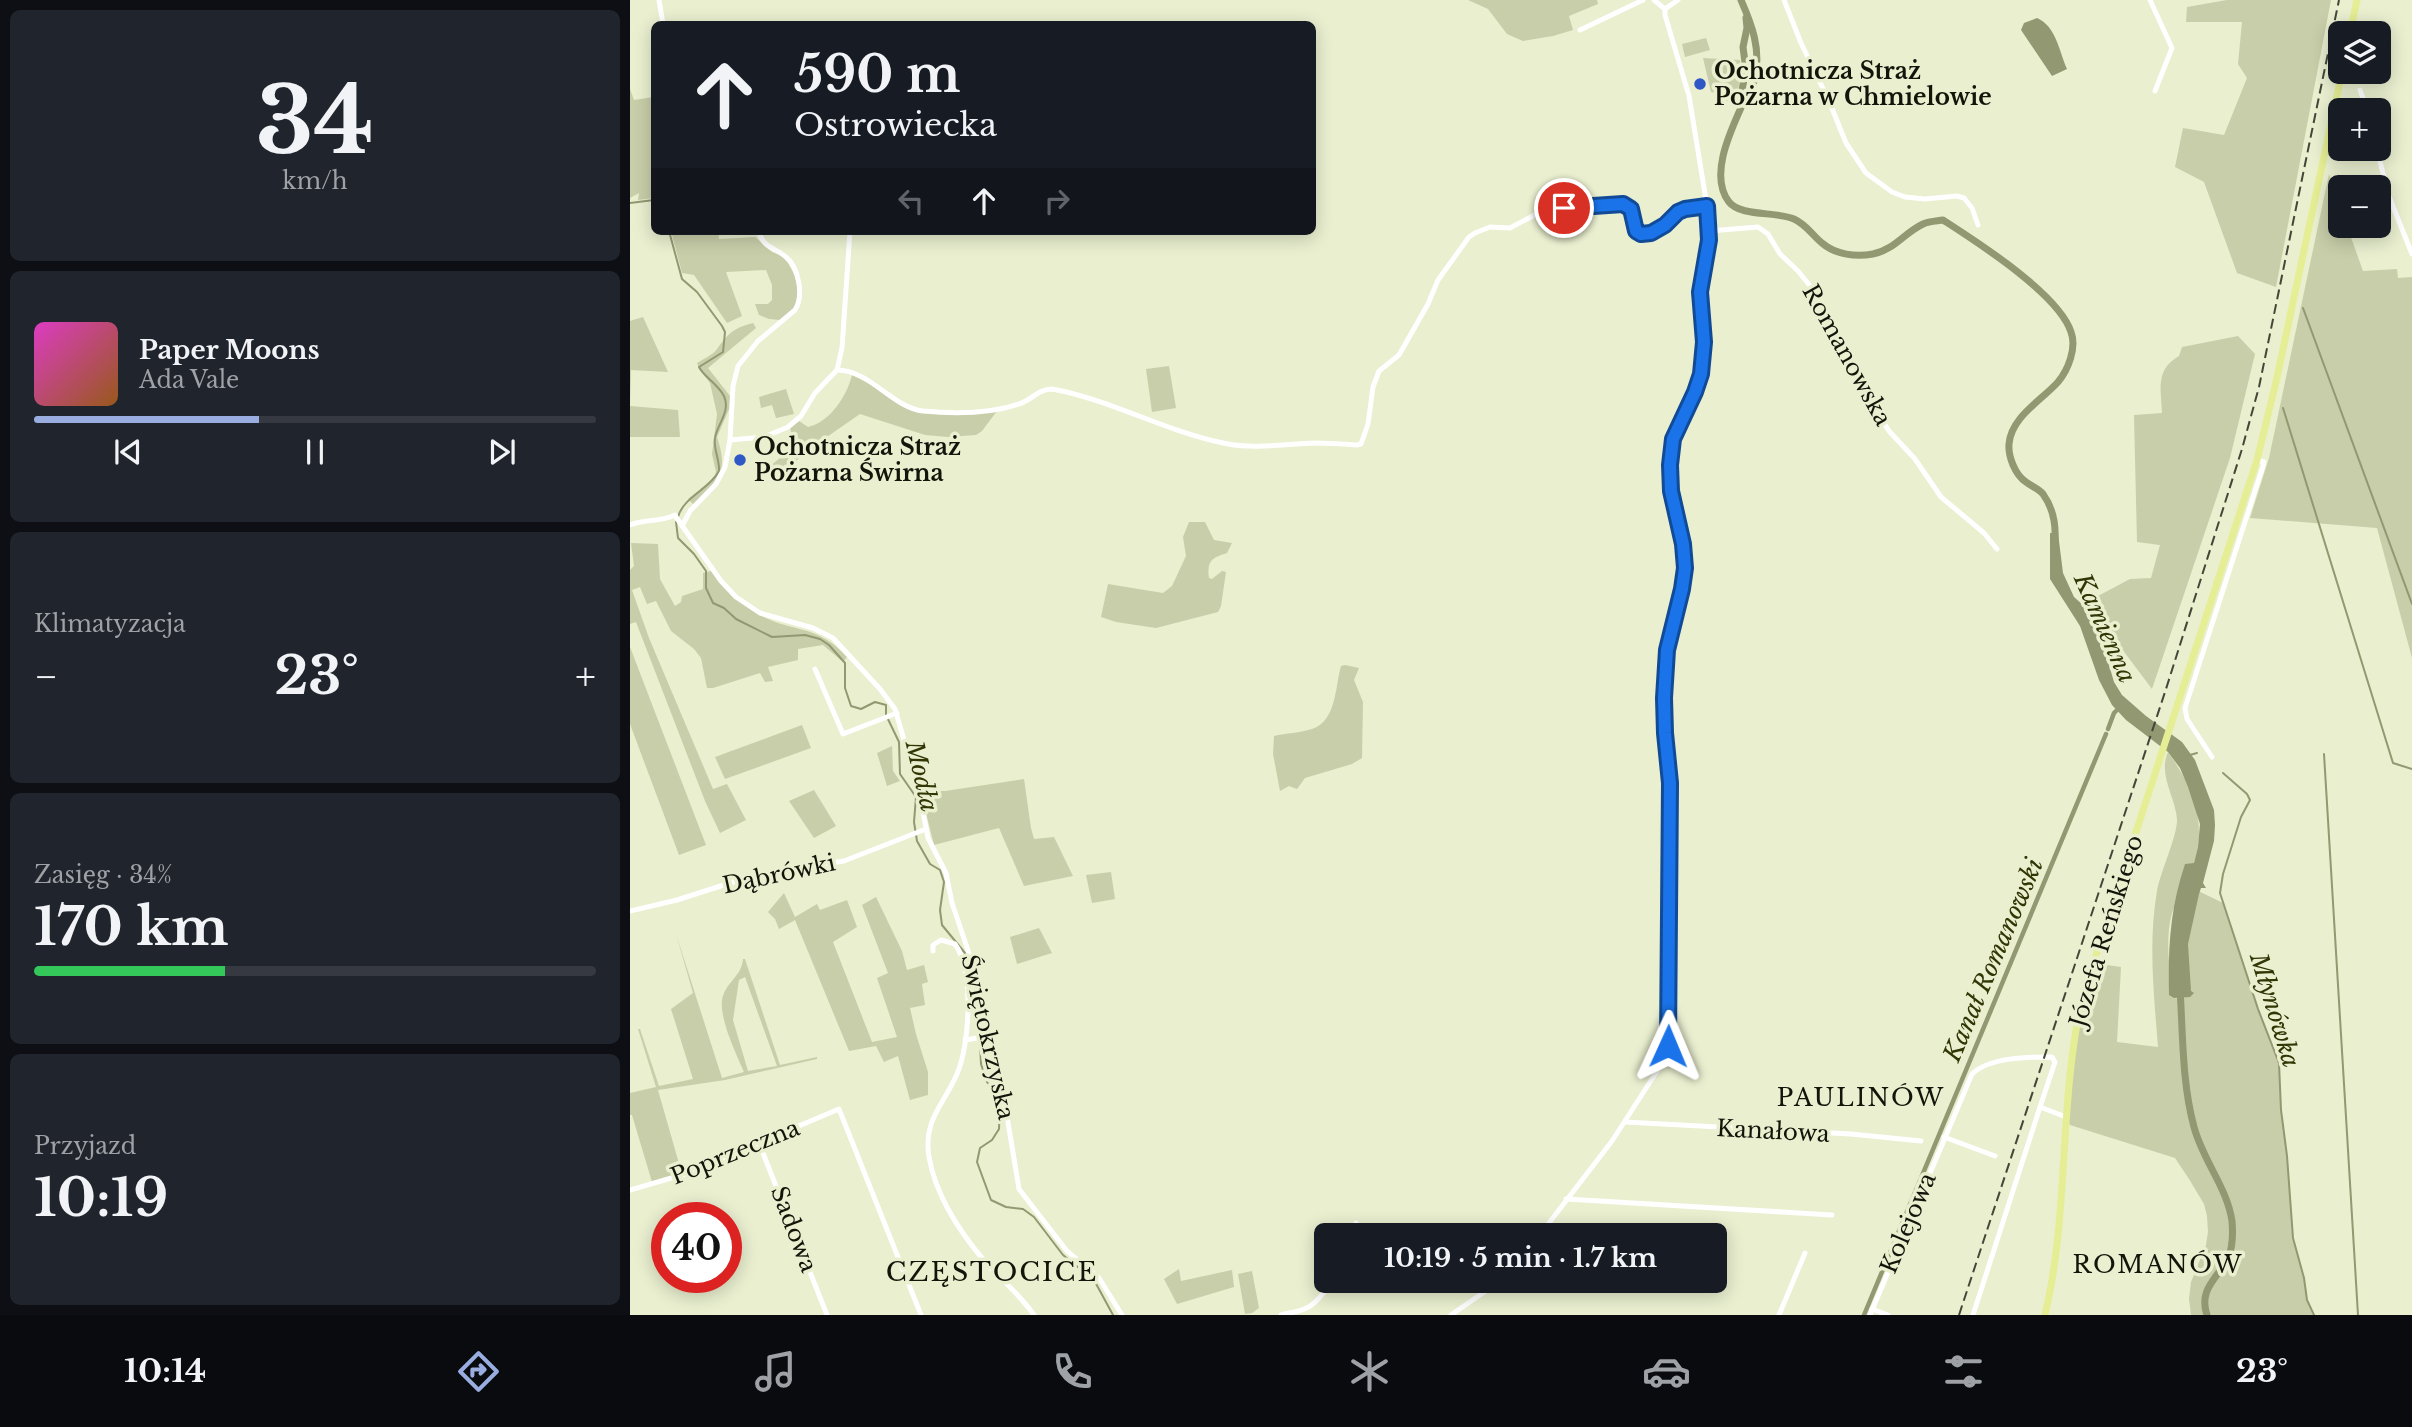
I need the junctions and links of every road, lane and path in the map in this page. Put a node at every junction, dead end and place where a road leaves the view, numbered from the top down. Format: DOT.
graph roads {
  1 [pos="659,0"];
  2 [pos="1643,0"];
  3 [pos="1654,0"];
  4 [pos="1678,0"];
  5 [pos="1784,0"];
  6 [pos="2150,0"];
  7 [pos="2357,0"];
  8 [pos="1665,9"];
  9 [pos="662,21"];
  10 [pos="2353,21"];
  11 [pos="1580,30"];
  12 [pos="2339,84"];
  13 [pos="2360,90"];
  14 [pos="2155,91"];
  15 [pos="2363,98"];
  16 [pos="2380,161"];
  17 [pos="1707,206"];
  18 [pos="1979,225"];
  19 [pos="1709,231"];
  20 [pos="761,235"];
  21 [pos="850,235"];
  22 [pos="2412,254"];
  23 [pos="836,370"];
  24 [pos="730,440"];
  25 [pos="2257,460"];
  26 [pos="678,520"];
  27 [pos="630,525"];
  28 [pos="1997,549"];
  29 [pos="816,669"];
  30 [pos="897,713"];
  31 [pos="2212,757"];
  32 [pos="923,830"];
  33 [pos="630,911"];
  34 [pos="933,951"];
  35 [pos="989,1036"];
  36 [pos="965,1040"];
  37 [pos="2040,1107"];
  38 [pos="2066,1117"];
  39 [pos="1625,1122"];
  40 [pos="1944,1137"];
  41 [pos="1921,1141"];
  42 [pos="759,1143"];
  43 [pos="1995,1156"];
  44 [pos="630,1190"];
  45 [pos="1566,1199"];
  46 [pos="1832,1215"];
  47 [pos="1548,1223"];
  48 [pos="1805,1253"];
  49 [pos="1322,1293"];
  50 [pos="1483,1293"];
  51 [pos="1871,1312"];
  52 [pos="827,1315"];
  53 [pos="921,1315"];
  54 [pos="1034,1315"];
  55 [pos="1122,1315"];
  56 [pos="1281,1315"];
  57 [pos="1451,1315"];
  58 [pos="1779,1315"];
  59 [pos="1888,1315"];
  60 [pos="1973,1315"];
  61 [pos="2045,1315"];
  1 -- 9 [label="street"];
  2 -- 11 [label="street"];
  3 -- 8 [label="street"];
  4 -- 8 [label="street"];
  5 -- 18 [label="street"];
  6 -- 14 [label="street"];
  7 -- 10 [label="main road"];
  8 -- 17 [label="street"];
  12 -- 25 [label="main road, Józefa Reńskiego"];
  13 -- 15 [label="street"];
  16 -- 22 [label="street"];
  17 -- 19 [label="street"];
  17 -- 23 [label="street"];
  19 -- 28 [label="street, Romanowska"];
  19 -- 39 [label="street"];
  20 -- 24 [label="street"];
  21 -- 23 [label="street"];
  23 -- 24 [label="street"];
  24 -- 26 [label="street"];
  25 -- 31 [label="street"];
  25 -- 38 [label="main road, Józefa Reńskiego"];
  26 -- 27 [label="street"];
  26 -- 30 [label="street"];
  29 -- 30 [label="street"];
  30 -- 32 [label="street, Świętokrzyska"];
  32 -- 33 [label="street, Dąbrówki"];
  32 -- 35 [label="street, Świętokrzyska"];
  34 -- 36 [label="street"];
  35 -- 36 [label="street"];
  35 -- 55 [label="street, Świętokrzyska"];
  36 -- 54 [label="street"];
  37 -- 38 [label="street"];
  37 -- 40 [label="street, Kolejowa"];
  37 -- 60 [label="street"];
  38 -- 61 [label="main road, Józefa Reńskiego"];
  39 -- 41 [label="street, Kanałowa"];
  39 -- 45 [label="street"];
  40 -- 43 [label="street"];
  40 -- 51 [label="street, Kolejowa"];
  42 -- 44 [label="street, Poprzeczna"];
  42 -- 52 [label="street, Sadowa"];
  42 -- 53 [label="street, Poprzeczna"];
  45 -- 46 [label="street"];
  45 -- 47 [label="street"];
  48 -- 58 [label="street"];
  49 -- 56 [label="street"];
  50 -- 57 [label="street"];
  51 -- 59 [label="street, Kolejowa"];
}
